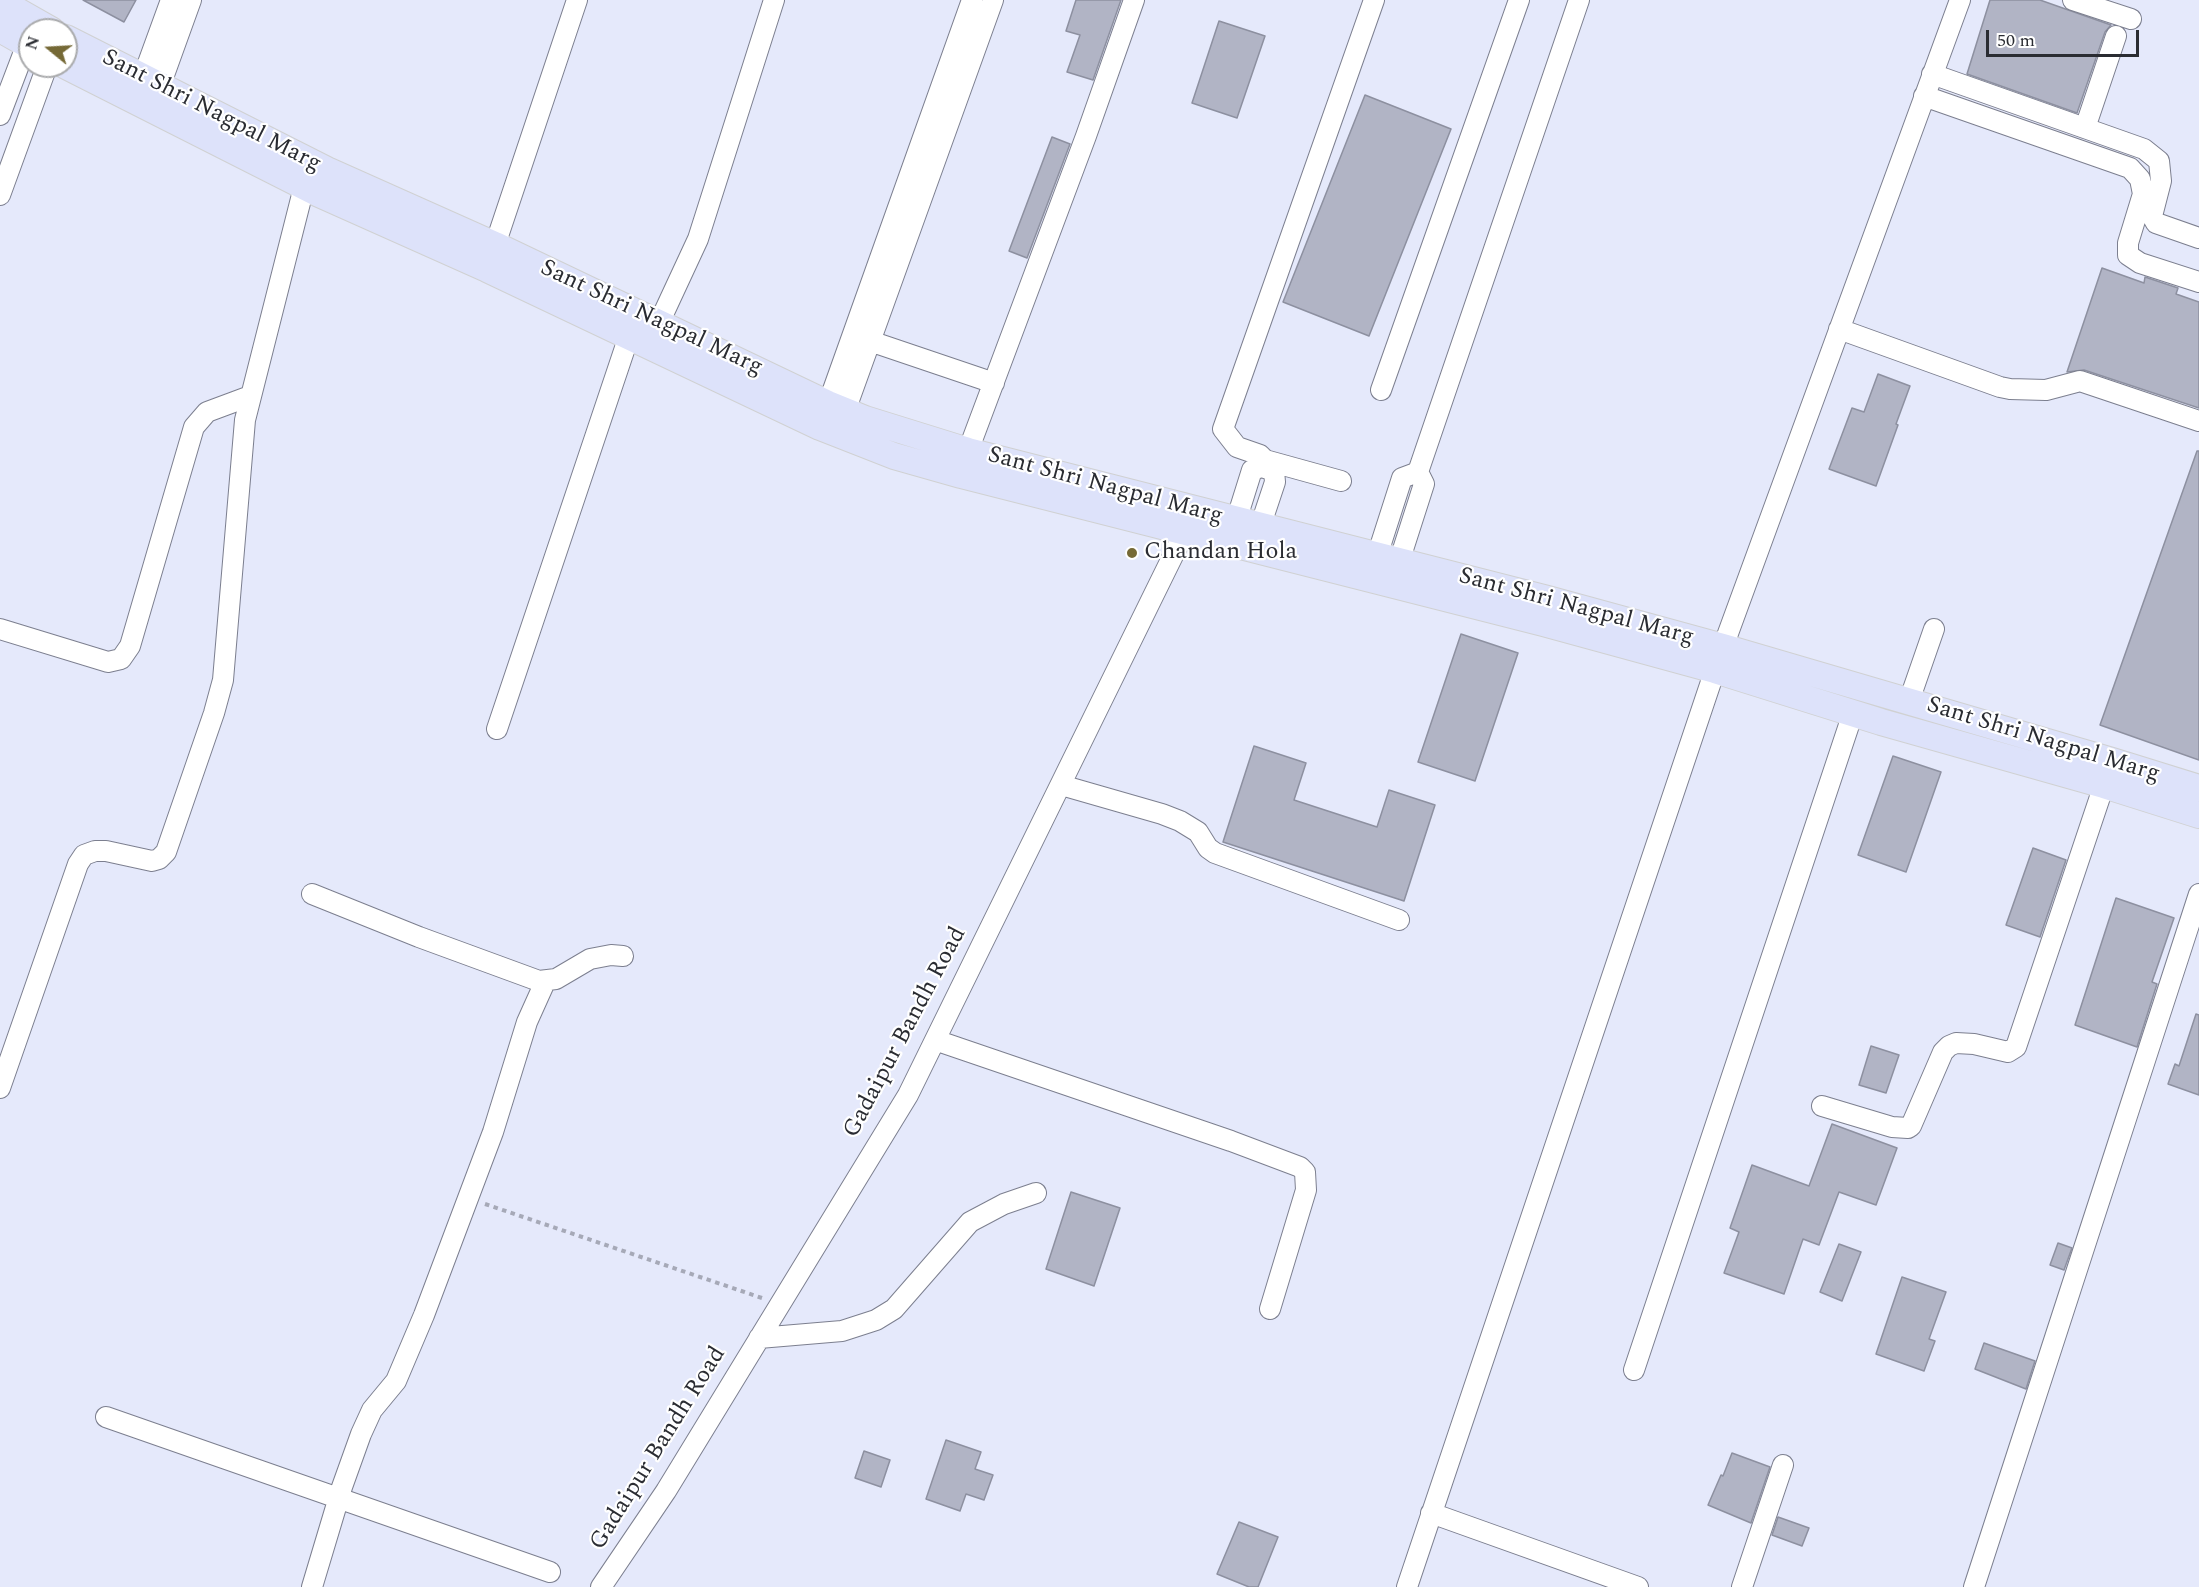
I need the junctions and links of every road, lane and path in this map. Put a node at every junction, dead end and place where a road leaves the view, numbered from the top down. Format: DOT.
graph roads {
  1 [pos="171,0"];
  2 [pos="191,0"];
  3 [pos="577,0"];
  4 [pos="774,0"];
  5 [pos="972,0"];
  6 [pos="993,0"];
  7 [pos="1134,0"];
  8 [pos="1374,0"];
  9 [pos="1519,0"];
  10 [pos="1579,0"];
  11 [pos="1960,0"];
  12 [pos="2073,0"];
  13 [pos="0,1"];
  14 [pos="30,18"];
  15 [pos="2131,19"];
  16 [pos="0,29"];
  17 [pos="2116,36"];
  18 [pos="18,39"];
  19 [pos="78,44"];
  20 [pos="18,70"];
  21 [pos="78,72"];
  22 [pos="1932,74"];
  23 [pos="43,78"];
  24 [pos="151,82"];
  25 [pos="1924,96"];
  26 [pos="0,115"];
  27 [pos="2085,128"];
  28 [pos="304,187"];
  29 [pos="0,195"];
  30 [pos="2199,238"];
  31 [pos="495,245"];
  32 [pos="2199,282"];
  33 [pos="659,323"];
  34 [pos="1839,328"];
  35 [pos="629,336"];
  36 [pos="861,338"];
  37 [pos="994,383"];
  38 [pos="1381,390"];
  39 [pos="250,396"];
  40 [pos="836,407"];
  41 [pos="2199,421"];
  42 [pos="968,451"];
  43 [pos="1264,464"];
  44 [pos="1341,481"];
  45 [pos="1189,521"];
  46 [pos="1248,524"];
  47 [pos="1388,559"];
  48 [pos="0,629"];
  49 [pos="1934,629"];
  50 [pos="1719,659"];
  51 [pos="1910,701"];
  52 [pos="1853,713"];
  53 [pos="497,729"];
  54 [pos="1061,785"];
  55 [pos="2104,785"];
  56 [pos="2199,788"];
  57 [pos="2199,815"];
  58 [pos="312,894"];
  59 [pos="2199,894"];
  60 [pos="1398,920"];
  61 [pos="623,956"];
  62 [pos="545,982"];
  63 [pos="935,1040"];
  64 [pos="0,1088"];
  65 [pos="1822,1106"];
  66 [pos="1036,1193"];
  67 [pos="468,1198"];
  68 [pos="780,1304"];
  69 [pos="1270,1309"];
  70 [pos="759,1338"];
  71 [pos="1634,1370"];
  72 [pos="106,1417"];
  73 [pos="1783,1465"];
  74 [pos="339,1498"];
  75 [pos="1431,1513"];
  76 [pos="550,1572"];
  77 [pos="312,1587"];
  78 [pos="601,1587"];
  79 [pos="1407,1587"];
  80 [pos="1638,1587"];
  81 [pos="1742,1587"];
  82 [pos="1974,1587"];
  1 -- 24 [label="street"];
  2 -- 24 [label="street"];
  3 -- 31 [label="street"];
  4 -- 33 [label="street"];
  5 -- 36 [label="street"];
  6 -- 36 [label="street"];
  7 -- 37 [label="street"];
  8 -- 43 [label="street"];
  9 -- 38 [label="street"];
  10 -- 47 [label="street"];
  11 -- 22 [label="street"];
  12 -- 15 [label="street"];
  13 -- 14 [label="main road"];
  16 -- 18 [label="main road"];
  17 -- 27 [label="street"];
  19 -- 24 [label="main road, Sant Shri Nagpal Marg"];
  20 -- 26 [label="street"];
  21 -- 28 [label="main road, Sant Shri Nagpal Marg"];
  22 -- 25 [label="street"];
  22 -- 27 [label="street"];
  23 -- 29 [label="street"];
  24 -- 31 [label="main road, Sant Shri Nagpal Marg"];
  25 -- 32 [label="street"];
  25 -- 34 [label="street"];
  27 -- 30 [label="street"];
  28 -- 35 [label="main road, Sant Shri Nagpal Marg"];
  28 -- 39 [label="street"];
  31 -- 33 [label="main road, Sant Shri Nagpal Marg"];
  33 -- 40 [label="main road, Sant Shri Nagpal Marg"];
  34 -- 41 [label="street"];
  34 -- 50 [label="street"];
  35 -- 45 [label="main road, Sant Shri Nagpal Marg"];
  35 -- 53 [label="street"];
  36 -- 37 [label="street"];
  36 -- 40 [label="street"];
  37 -- 42 [label="street"];
  39 -- 48 [label="street"];
  39 -- 64 [label="street"];
  40 -- 42 [label="main road, Sant Shri Nagpal Marg"];
  42 -- 45 [label="main road, Sant Shri Nagpal Marg"];
  43 -- 44 [label="street"];
  43 -- 46 [label="street"];
  45 -- 46 [label="main road, Sant Shri Nagpal Marg"];
  45 -- 50 [label="main road, Sant Shri Nagpal Marg"];
  45 -- 54 [label="street, Gadaipur Bandh Road"];
  46 -- 47 [label="main road, Sant Shri Nagpal Marg"];
  47 -- 50 [label="main road, Sant Shri Nagpal Marg"];
  49 -- 51 [label="street"];
  50 -- 51 [label="main road, Sant Shri Nagpal Marg"];
  50 -- 52 [label="main road, Sant Shri Nagpal Marg"];
  50 -- 75 [label="street"];
  51 -- 56 [label="main road, Sant Shri Nagpal Marg"];
  52 -- 55 [label="main road, Sant Shri Nagpal Marg"];
  52 -- 71 [label="street"];
  54 -- 60 [label="street"];
  54 -- 63 [label="street, Gadaipur Bandh Road"];
  55 -- 57 [label="main road, Sant Shri Nagpal Marg"];
  55 -- 65 [label="street"];
  58 -- 62 [label="street"];
  59 -- 82 [label="street"];
  61 -- 62 [label="street"];
  62 -- 67 [label="street"];
  63 -- 68 [label="street, Gadaipur Bandh Road"];
  63 -- 69 [label="street"];
  66 -- 70 [label="street"];
  67 -- 68 [label="path"];
  67 -- 74 [label="street"];
  68 -- 70 [label="street, Gadaipur Bandh Road"];
  70 -- 78 [label="street, Gadaipur Bandh Road"];
  72 -- 74 [label="street"];
  73 -- 81 [label="street"];
  74 -- 76 [label="street"];
  74 -- 77 [label="street"];
  75 -- 79 [label="street"];
  75 -- 80 [label="street"];
}
